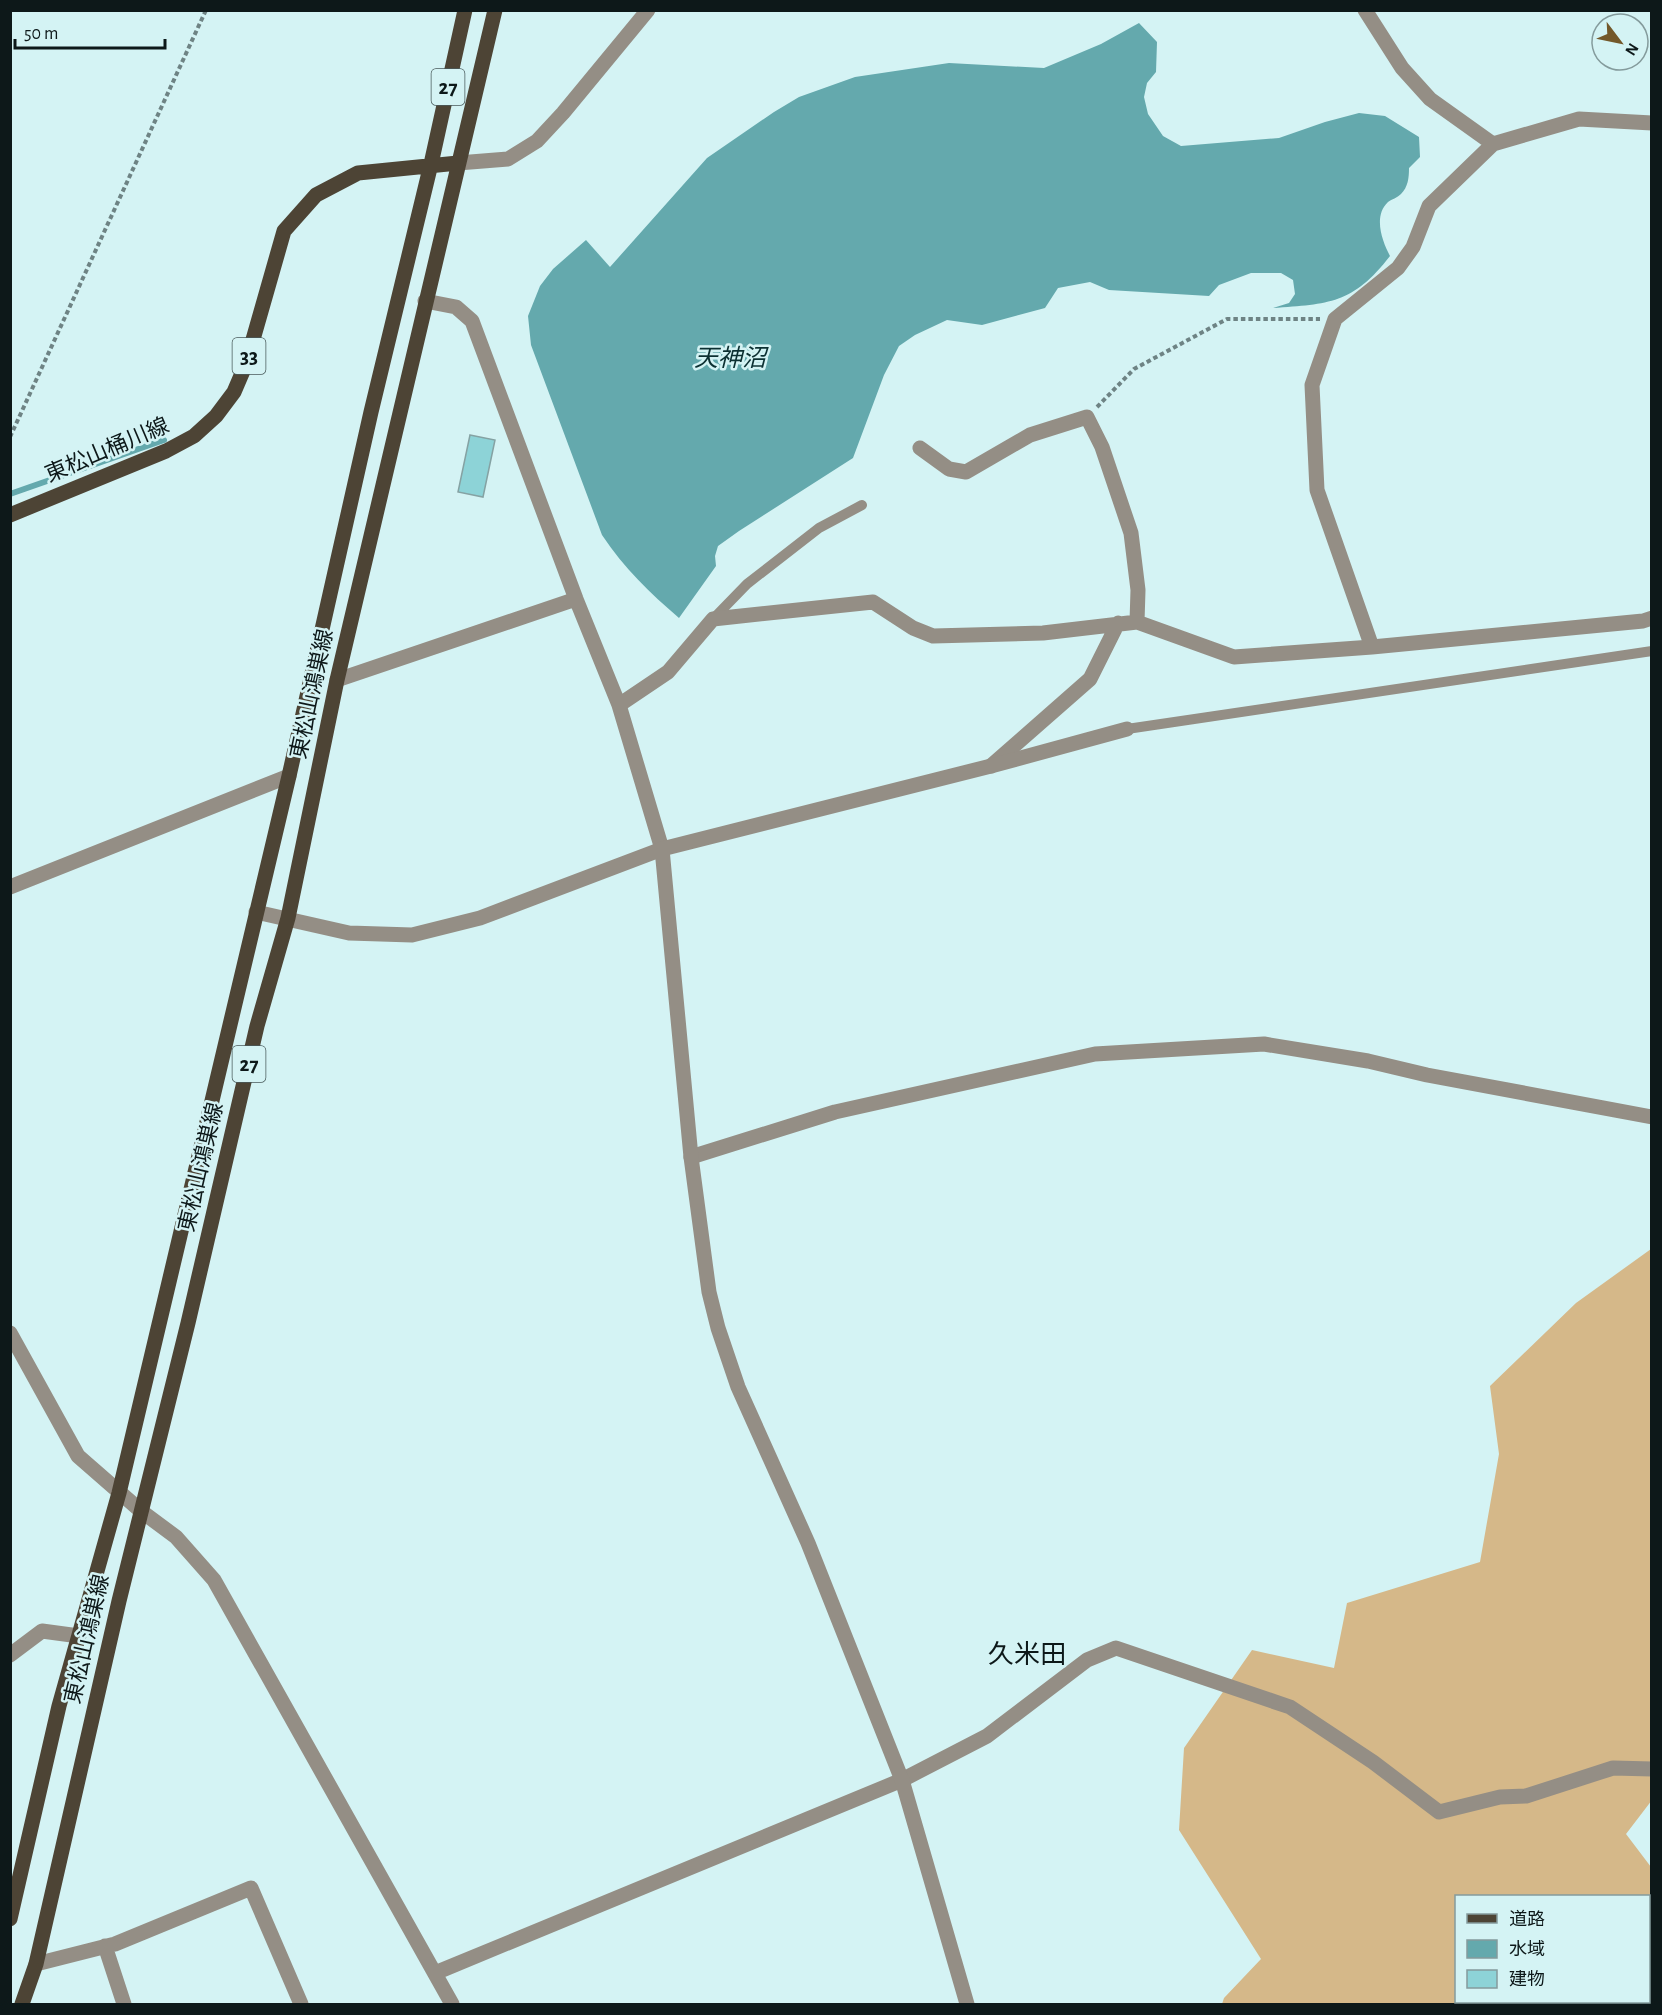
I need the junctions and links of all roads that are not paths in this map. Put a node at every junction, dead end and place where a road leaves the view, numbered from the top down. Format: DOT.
graph roads {
  1 [pos="465,10"];
  2 [pos="495,10"];
  3 [pos="648,10"];
  4 [pos="1365,10"];
  5 [pos="1652,123"];
  6 [pos="1493,144"];
  7 [pos="458,163"];
  8 [pos="431,164"];
  9 [pos="425,301"];
  10 [pos="920,448"];
  11 [pos="862,505"];
  12 [pos="10,515"];
  13 [pos="576,599"];
  14 [pos="1652,618"];
  15 [pos="713,619"];
  16 [pos="1137,622"];
  17 [pos="1118,623"];
  18 [pos="1372,647"];
  19 [pos="1652,651"];
  20 [pos="337,680"];
  21 [pos="619,705"];
  22 [pos="1127,729"];
  23 [pos="990,766"];
  24 [pos="289,776"];
  25 [pos="662,849"];
  26 [pos="10,887"];
  27 [pos="256,912"];
  28 [pos="288,918"];
  29 [pos="1652,1117"];
  30 [pos="692,1157"];
  31 [pos="10,1333"];
  32 [pos="119,1493"];
  33 [pos="141,1511"];
  34 [pos="79,1636"];
  35 [pos="10,1655"];
  36 [pos="1652,1769"];
  37 [pos="903,1780"];
  38 [pos="10,1919"];
  39 [pos="105,1946"];
  40 [pos="36,1964"];
  41 [pos="435,1973"];
  42 [pos="22,2004"];
  43 [pos="124,2004"];
  44 [pos="301,2004"];
  45 [pos="452,2004"];
  46 [pos="967,2004"];
  1 -- 8 [label="main road, 27"];
  2 -- 7 [label="main road, 27"];
  3 -- 7 [label="street"];
  4 -- 6 [label="street"];
  5 -- 6 [label="street"];
  6 -- 18 [label="street"];
  7 -- 8 [label="main road, 東松山桶川線 / 33"];
  7 -- 9 [label="main road, 東松山鴻巣線 / 27"];
  8 -- 12 [label="main road, 東松山桶川線 / 33"];
  8 -- 24 [label="main road, 東松山鴻巣線 / 27"];
  9 -- 13 [label="street"];
  9 -- 20 [label="main road, 東松山鴻巣線 / 27"];
  10 -- 16 [label="street"];
  11 -- 15 [label="lane"];
  13 -- 20 [label="street"];
  13 -- 21 [label="street"];
  14 -- 18 [label="street"];
  15 -- 17 [label="street"];
  15 -- 21 [label="street"];
  16 -- 17 [label="street"];
  16 -- 18 [label="street"];
  17 -- 23 [label="street"];
  19 -- 22 [label="lane"];
  20 -- 28 [label="main road, 東松山鴻巣線 / 27"];
  21 -- 25 [label="street"];
  22 -- 23 [label="street"];
  23 -- 25 [label="street"];
  24 -- 26 [label="street"];
  24 -- 27 [label="main road, 東松山鴻巣線 / 27"];
  25 -- 28 [label="street"];
  25 -- 30 [label="street"];
  27 -- 28 [label="street"];
  27 -- 32 [label="main road, 東松山鴻巣線 / 27"];
  28 -- 33 [label="main road, 東松山鴻巣線 / 27"];
  29 -- 30 [label="street"];
  30 -- 37 [label="street"];
  31 -- 32 [label="street"];
  32 -- 33 [label="street"];
  32 -- 34 [label="main road, 東松山鴻巣線 / 27"];
  33 -- 40 [label="main road, 東松山鴻巣線 / 27"];
  33 -- 41 [label="street"];
  34 -- 35 [label="street"];
  34 -- 38 [label="main road, 東松山鴻巣線 / 27"];
  36 -- 37 [label="street"];
  37 -- 41 [label="street"];
  37 -- 46 [label="street"];
  39 -- 40 [label="street"];
  39 -- 43 [label="street"];
  39 -- 44 [label="street"];
  40 -- 42 [label="main road, 東松山鴻巣線 / 27"];
  41 -- 45 [label="street"];
}
